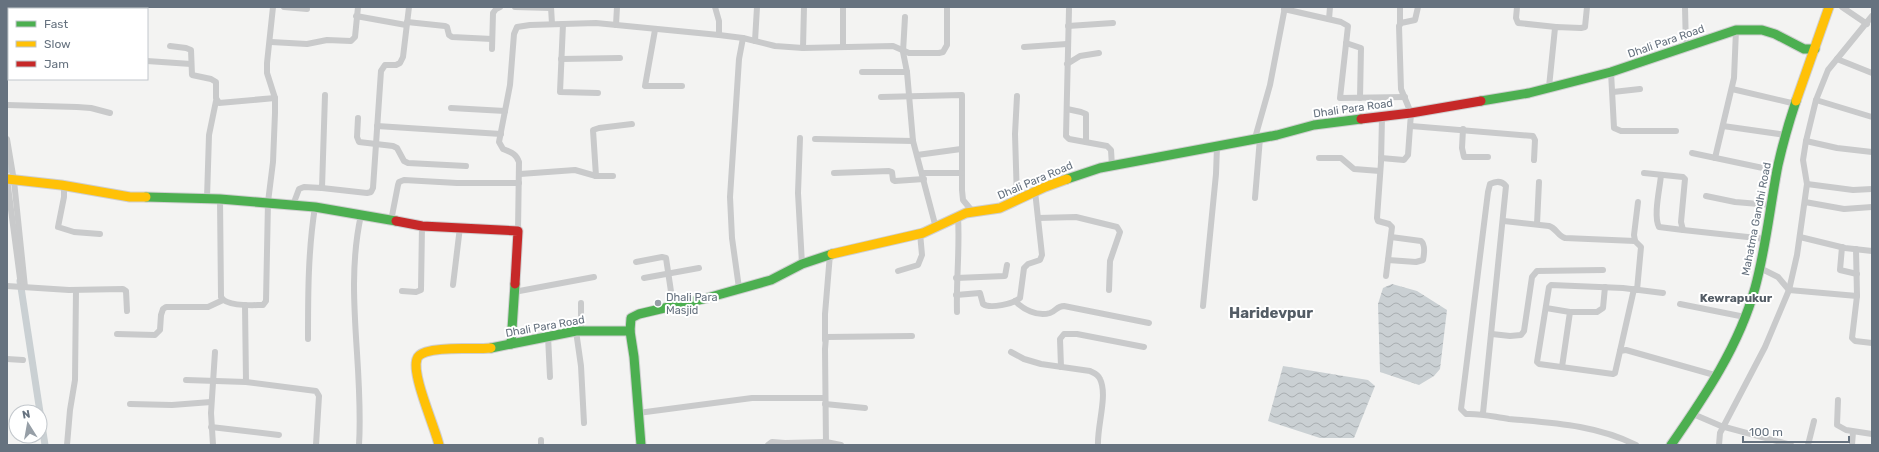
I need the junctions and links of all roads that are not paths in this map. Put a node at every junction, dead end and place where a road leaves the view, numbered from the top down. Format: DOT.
graph roads {
  1 [pos="273,7"];
  2 [pos="284,7"];
  3 [pos="358,7"];
  4 [pos="409,7"];
  5 [pos="500,7"];
  6 [pos="515,7"];
  7 [pos="617,7"];
  8 [pos="715,7"];
  9 [pos="757,7"];
  10 [pos="804,7"];
  11 [pos="843,7"];
  12 [pos="947,7"];
  13 [pos="1330,7"];
  14 [pos="1400,7"];
  15 [pos="1418,7"];
  16 [pos="1517,7"];
  17 [pos="1587,7"];
  18 [pos="1685,7"];
  19 [pos="1828,7"];
  20 [pos="1842,7"];
  21 [pos="551,8"];
  22 [pos="1284,8"];
  23 [pos="307,9"];
  24 [pos="1069,9"];
  25 [pos="356,16"];
  26 [pos="1872,16"];
  27 [pos="905,17"];
  28 [pos="1329,20"];
  29 [pos="407,23"];
  30 [pos="1113,23"];
  31 [pos="552,24"];
  32 [pos="563,24"];
  33 [pos="1400,24"];
  34 [pos="1867,24"];
  35 [pos="616,25"];
  36 [pos="1068,26"];
  37 [pos="1556,27"];
  38 [pos="655,30"];
  39 [pos="1736,30"];
  40 [pos="719,35"];
  41 [pos="743,38"];
  42 [pos="492,39"];
  43 [pos="755,41"];
  44 [pos="271,42"];
  45 [pos="1346,43"];
  46 [pos="1067,44"];
  47 [pos="170,46"];
  48 [pos="843,47"];
  49 [pos="1024,47"];
  50 [pos="803,48"];
  51 [pos="1686,48"];
  52 [pos="492,49"];
  53 [pos="1815,49"];
  54 [pos="903,52"];
  55 [pos="1099,53"];
  56 [pos="620,58"];
  57 [pos="561,59"];
  58 [pos="1836,59"];
  59 [pos="148,61"];
  60 [pos="191,64"];
  61 [pos="1067,64"];
  62 [pos="862,72"];
  63 [pos="907,72"];
  64 [pos="1611,72"];
  65 [pos="1872,73"];
  66 [pos="682,86"];
  67 [pos="1549,87"];
  68 [pos="1640,89"];
  69 [pos="1732,90"];
  70 [pos="1613,92"];
  71 [pos="598,93"];
  72 [pos="325,94"];
  73 [pos="909,96"];
  74 [pos="1017,96"];
  75 [pos="881,97"];
  76 [pos="1405,97"];
  77 [pos="275,98"];
  78 [pos="1360,98"];
  79 [pos="1816,100"];
  80 [pos="216,101"];
  81 [pos="1796,104"];
  82 [pos="7,105"];
  83 [pos="451,108"];
  84 [pos="1067,109"];
  85 [pos="505,111"];
  86 [pos="110,113"];
  87 [pos="1411,113"];
  88 [pos="1382,117"];
  89 [pos="1872,117"];
  90 [pos="358,118"];
  91 [pos="632,124"];
  92 [pos="377,126"];
  93 [pos="1411,126"];
  94 [pos="1723,126"];
  95 [pos="1464,130"];
  96 [pos="1676,132"];
  97 [pos="501,134"];
  98 [pos="1786,135"];
  99 [pos="800,138"];
  100 [pos="1257,138"];
  101 [pos="7,139"];
  102 [pos="815,139"];
  103 [pos="913,141"];
  104 [pos="1806,141"];
  105 [pos="1086,142"];
  106 [pos="376,144"];
  107 [pos="1218,146"];
  108 [pos="961,149"];
  109 [pos="1872,152"];
  110 [pos="1692,153"];
  111 [pos="917,155"];
  112 [pos="1488,157"];
  113 [pos="1319,158"];
  114 [pos="1381,158"];
  115 [pos="1715,158"];
  116 [pos="1534,160"];
  117 [pos="466,166"];
  118 [pos="1112,166"];
  119 [pos="1380,171"];
  120 [pos="1777,171"];
  121 [pos="962,172"];
  122 [pos="834,173"];
  123 [pos="1644,173"];
  124 [pos="520,174"];
  125 [pos="1661,175"];
  126 [pos="596,176"];
  127 [pos="613,176"];
  128 [pos="924,176"];
  129 [pos="9,180"];
  130 [pos="1539,182"];
  131 [pos="519,183"];
  132 [pos="1807,184"];
  133 [pos="64,186"];
  134 [pos="322,188"];
  135 [pos="1872,190"];
  136 [pos="1036,191"];
  137 [pos="1706,196"];
  138 [pos="207,198"];
  139 [pos="1256,198"];
  140 [pos="220,199"];
  141 [pos="1017,200"];
  142 [pos="268,202"];
  143 [pos="1638,202"];
  144 [pos="1805,202"];
  145 [pos="293,205"];
  146 [pos="1772,205"];
  147 [pos="1872,207"];
  148 [pos="315,208"];
  149 [pos="973,212"];
  150 [pos="361,215"];
  151 [pos="958,217"];
  152 [pos="1038,218"];
  153 [pos="1504,220"];
  154 [pos="391,221"];
  155 [pos="1537,224"];
  156 [pos="422,226"];
  157 [pos="460,227"];
  158 [pos="936,228"];
  159 [pos="1683,230"];
  160 [pos="518,231"];
  161 [pos="100,234"];
  162 [pos="920,234"];
  163 [pos="1391,237"];
  164 [pos="1766,238"];
  165 [pos="1800,238"];
  166 [pos="1635,241"];
  167 [pos="1842,247"];
  168 [pos="1856,249"];
  169 [pos="1872,251"];
  170 [pos="830,254"];
  171 [pos="1388,260"];
  172 [pos="636,262"];
  173 [pos="802,264"];
  174 [pos="1007,265"];
  175 [pos="699,268"];
  176 [pos="1760,268"];
  177 [pos="1603,270"];
  178 [pos="898,271"];
  179 [pos="669,273"];
  180 [pos="1857,274"];
  181 [pos="1386,276"];
  182 [pos="594,277"];
  183 [pos="644,278"];
  184 [pos="956,278"];
  185 [pos="453,285"];
  186 [pos="7,286"];
  187 [pos="23,286"];
  188 [pos="1605,287"];
  189 [pos="739,288"];
  190 [pos="1789,289"];
  191 [pos="76,290"];
  192 [pos="1109,290"];
  193 [pos="1635,290"];
  194 [pos="402,291"];
  195 [pos="514,292"];
  196 [pos="1663,293"];
  197 [pos="956,295"];
  198 [pos="1857,296"];
  199 [pos="223,300"];
  200 [pos="1015,301"];
  201 [pos="581,303"];
  202 [pos="1680,304"];
  203 [pos="245,305"];
  204 [pos="673,305"];
  205 [pos="1203,306"];
  206 [pos="1546,308"];
  207 [pos="127,311"];
  208 [pos="956,312"];
  209 [pos="1570,312"];
  210 [pos="1746,317"];
  211 [pos="1149,323"];
  212 [pos="579,331"];
  213 [pos="630,331"];
  214 [pos="116,334"];
  215 [pos="1492,334"];
  216 [pos="548,336"];
  217 [pos="912,336"];
  218 [pos="308,339"];
  219 [pos="825,340"];
  220 [pos="1872,343"];
  221 [pos="511,344"];
  222 [pos="1144,348"];
  223 [pos="1620,351"];
  224 [pos="215,352"];
  225 [pos="1011,352"];
  226 [pos="7,359"];
  227 [pos="23,360"];
  228 [pos="1061,367"];
  229 [pos="1562,367"];
  230 [pos="1718,376"];
  231 [pos="550,377"];
  232 [pos="186,380"];
  233 [pos="212,381"];
  234 [pos="246,382"];
  235 [pos="1838,400"];
  236 [pos="825,401"];
  237 [pos="211,402"];
  238 [pos="130,404"];
  239 [pos="865,408"];
  240 [pos="638,413"];
  241 [pos="1483,413"];
  242 [pos="1693,414"];
  243 [pos="1814,421"];
  244 [pos="584,423"];
  245 [pos="1722,426"];
  246 [pos="211,427"];
  247 [pos="1853,432"];
  248 [pos="1872,434"];
  249 [pos="279,435"];
  250 [pos="785,444"];
  251 [pos="826,444"];
  252 [pos="67,445"];
  253 [pos="213,445"];
  254 [pos="316,445"];
  255 [pos="359,445"];
  256 [pos="438,445"];
  257 [pos="641,445"];
  258 [pos="768,445"];
  259 [pos="841,445"];
  260 [pos="1098,445"];
  261 [pos="1636,445"];
  262 [pos="1671,445"];
  263 [pos="1719,445"];
  264 [pos="1791,445"];
  265 [pos="1808,445"];
  266 [pos="1852,445"];
  1 -- 44 [label="street"];
  2 -- 23 [label="street"];
  3 -- 25 [label="street"];
  4 -- 29 [label="street"];
  5 -- 42 [label="street"];
  6 -- 21 [label="street"];
  7 -- 35 [label="street"];
  8 -- 40 [label="street"];
  9 -- 43 [label="street"];
  10 -- 50 [label="street"];
  11 -- 48 [label="street"];
  12 -- 54 [label="street"];
  13 -- 28 [label="street"];
  14 -- 33 [label="street"];
  15 -- 33 [label="street"];
  16 -- 37 [label="street"];
  17 -- 37 [label="street"];
  18 -- 51 [label="street"];
  19 -- 53 [label="street, Mahatma Gandhi Road"];
  20 -- 34 [label="street"];
  21 -- 31 [label="street"];
  22 -- 28 [label="street"];
  22 -- 100 [label="street"];
  24 -- 36 [label="street"];
  25 -- 29 [label="street"];
  25 -- 44 [label="street"];
  26 -- 34 [label="street"];
  27 -- 54 [label="street"];
  28 -- 45 [label="street"];
  29 -- 42 [label="street"];
  29 -- 92 [label="street"];
  30 -- 36 [label="street"];
  31 -- 32 [label="street"];
  31 -- 85 [label="street"];
  32 -- 35 [label="street"];
  32 -- 57 [label="street"];
  33 -- 76 [label="street"];
  34 -- 58 [label="street"];
  35 -- 38 [label="street"];
  36 -- 46 [label="street"];
  37 -- 67 [label="street"];
  38 -- 40 [label="street"];
  38 -- 66 [label="street"];
  39 -- 51 [label="street, Dhali Para Road"];
  39 -- 53 [label="street, Dhali Para Road"];
  39 -- 69 [label="street"];
  40 -- 41 [label="street"];
  41 -- 43 [label="street"];
  41 -- 189 [label="street"];
  42 -- 52 [label="street"];
  43 -- 50 [label="street"];
  44 -- 77 [label="street"];
  45 -- 78 [label="street"];
  45 -- 78 [label="street"];
  46 -- 49 [label="street"];
  46 -- 61 [label="street"];
  47 -- 60 [label="street"];
  48 -- 50 [label="street"];
  48 -- 54 [label="street"];
  51 -- 64 [label="street, Dhali Para Road"];
  53 -- 81 [label="street, Mahatma Gandhi Road"];
  54 -- 63 [label="street"];
  55 -- 61 [label="street"];
  56 -- 57 [label="street"];
  57 -- 71 [label="street"];
  58 -- 65 [label="street"];
  58 -- 79 [label="street"];
  59 -- 60 [label="street"];
  60 -- 80 [label="street"];
  61 -- 84 [label="street"];
  62 -- 63 [label="street"];
  63 -- 73 [label="street"];
  64 -- 67 [label="street, Dhali Para Road"];
  64 -- 70 [label="street"];
  67 -- 87 [label="street, Dhali Para Road"];
  68 -- 70 [label="street"];
  69 -- 81 [label="street"];
  69 -- 94 [label="street"];
  70 -- 96 [label="street"];
  72 -- 134 [label="street"];
  73 -- 75 [label="street"];
  73 -- 103 [label="street"];
  73 -- 108 [label="street"];
  74 -- 141 [label="street"];
  76 -- 78 [label="street"];
  76 -- 87 [label="street"];
  77 -- 80 [label="street"];
  77 -- 142 [label="street"];
  79 -- 89 [label="street"];
  79 -- 104 [label="street"];
  80 -- 138 [label="street"];
  81 -- 98 [label="street, Mahatma Gandhi Road"];
  82 -- 86 [label="street"];
  83 -- 85 [label="street"];
  84 -- 105 [label="street"];
  84 -- 105 [label="street"];
  85 -- 97 [label="street"];
  87 -- 88 [label="street, Dhali Para Road"];
  87 -- 93 [label="street"];
  88 -- 100 [label="street, Dhali Para Road"];
  88 -- 114 [label="street"];
  90 -- 106 [label="street"];
  91 -- 126 [label="street"];
  92 -- 97 [label="street"];
  92 -- 106 [label="street"];
  93 -- 95 [label="street"];
  93 -- 114 [label="street"];
  94 -- 98 [label="street"];
  94 -- 115 [label="street"];
  95 -- 112 [label="street"];
  95 -- 116 [label="street"];
  97 -- 124 [label="street"];
  98 -- 120 [label="street, Mahatma Gandhi Road"];
  99 -- 173 [label="street"];
  100 -- 107 [label="street, Dhali Para Road"];
  100 -- 139 [label="street"];
  101 -- 129 [label="street"];
  102 -- 103 [label="street"];
  103 -- 111 [label="street"];
  104 -- 109 [label="street"];
  104 -- 132 [label="street"];
  105 -- 118 [label="street"];
  106 -- 117 [label="street"];
  106 -- 134 [label="street"];
  107 -- 118 [label="street, Dhali Para Road"];
  107 -- 205 [label="street"];
  108 -- 111 [label="street"];
  108 -- 121 [label="street"];
  110 -- 115 [label="street"];
  111 -- 128 [label="street"];
  113 -- 119 [label="street"];
  114 -- 119 [label="street"];
  115 -- 120 [label="street"];
  118 -- 136 [label="street, Dhali Para Road"];
  119 -- 163 [label="street"];
  120 -- 146 [label="street, Mahatma Gandhi Road"];
  121 -- 128 [label="street"];
  121 -- 149 [label="street"];
  122 -- 128 [label="street"];
  123 -- 125 [label="street"];
  124 -- 126 [label="street"];
  124 -- 131 [label="street"];
  125 -- 159 [label="street"];
  125 -- 159 [label="street"];
  126 -- 127 [label="street"];
  128 -- 158 [label="street"];
  129 -- 133 [label="street"];
  129 -- 187 [label="street"];
  130 -- 155 [label="street"];
  131 -- 154 [label="street"];
  131 -- 160 [label="street"];
  132 -- 135 [label="street"];
  132 -- 144 [label="street"];
  133 -- 138 [label="street"];
  133 -- 161 [label="street"];
  134 -- 145 [label="street"];
  136 -- 141 [label="street, Dhali Para Road"];
  136 -- 152 [label="street"];
  137 -- 146 [label="street"];
  138 -- 140 [label="street"];
  140 -- 142 [label="street"];
  140 -- 199 [label="street"];
  141 -- 149 [label="street, Dhali Para Road"];
  142 -- 145 [label="street"];
  142 -- 203 [label="street"];
  143 -- 166 [label="street"];
  144 -- 147 [label="street"];
  144 -- 165 [label="street"];
  145 -- 148 [label="street"];
  146 -- 164 [label="street, Mahatma Gandhi Road"];
  148 -- 150 [label="street"];
  148 -- 218 [label="street"];
  149 -- 151 [label="street, Dhali Para Road"];
  150 -- 154 [label="street"];
  150 -- 255 [label="street"];
  151 -- 158 [label="street, Dhali Para Road"];
  151 -- 184 [label="street"];
  152 -- 192 [label="street"];
  152 -- 200 [label="street"];
  153 -- 155 [label="street"];
  153 -- 215 [label="street"];
  153 -- 241 [label="street"];
  154 -- 156 [label="street"];
  155 -- 166 [label="street"];
  156 -- 157 [label="street"];
  156 -- 194 [label="street"];
  157 -- 160 [label="street"];
  157 -- 185 [label="street"];
  158 -- 162 [label="street, Dhali Para Road"];
  159 -- 164 [label="street"];
  160 -- 195 [label="street"];
  162 -- 170 [label="street, Dhali Para Road"];
  162 -- 178 [label="street"];
  163 -- 171 [label="street"];
  163 -- 171 [label="street"];
  164 -- 176 [label="street, Mahatma Gandhi Road"];
  165 -- 167 [label="street"];
  165 -- 190 [label="street"];
  166 -- 193 [label="street"];
  167 -- 168 [label="street"];
  167 -- 180 [label="street"];
  168 -- 169 [label="street"];
  168 -- 180 [label="street"];
  170 -- 173 [label="street, Dhali Para Road"];
  170 -- 219 [label="street"];
  171 -- 181 [label="street"];
  172 -- 179 [label="street"];
  173 -- 189 [label="street, Dhali Para Road"];
  174 -- 184 [label="street"];
  175 -- 179 [label="street"];
  176 -- 190 [label="street"];
  176 -- 210 [label="street, Mahatma Gandhi Road"];
  177 -- 215 [label="street"];
  179 -- 183 [label="street"];
  179 -- 204 [label="street"];
  180 -- 198 [label="street"];
  182 -- 195 [label="street"];
  184 -- 197 [label="street"];
  186 -- 187 [label="street"];
  187 -- 191 [label="street"];
  188 -- 193 [label="street"];
  188 -- 206 [label="street"];
  188 -- 209 [label="street"];
  189 -- 204 [label="street, Dhali Para Road"];
  190 -- 198 [label="street"];
  190 -- 245 [label="street"];
  191 -- 207 [label="street"];
  191 -- 252 [label="street"];
  193 -- 196 [label="street"];
  193 -- 223 [label="street"];
  195 -- 221 [label="street"];
  197 -- 200 [label="street"];
  197 -- 208 [label="street"];
  198 -- 220 [label="street"];
  199 -- 203 [label="street"];
  199 -- 214 [label="street"];
  200 -- 211 [label="street"];
  201 -- 212 [label="street"];
  202 -- 210 [label="street"];
  203 -- 234 [label="street"];
  204 -- 213 [label="street, Dhali Para Road"];
  206 -- 209 [label="street"];
  206 -- 229 [label="street"];
  209 -- 229 [label="street"];
  210 -- 230 [label="street, Mahatma Gandhi Road"];
  212 -- 213 [label="street, Dhali Para Road"];
  212 -- 216 [label="street, Dhali Para Road"];
  212 -- 244 [label="street"];
  213 -- 240 [label="street"];
  215 -- 241 [label="street"];
  216 -- 221 [label="street, Dhali Para Road"];
  216 -- 231 [label="street"];
  217 -- 219 [label="street"];
  219 -- 236 [label="street"];
  221 -- 256 [label="street, Dhali Para Road"];
  222 -- 228 [label="street"];
  223 -- 229 [label="street"];
  223 -- 230 [label="street"];
  224 -- 233 [label="street"];
  225 -- 228 [label="street"];
  226 -- 227 [label="street"];
  228 -- 260 [label="street"];
  230 -- 242 [label="street, Mahatma Gandhi Road"];
  232 -- 233 [label="street"];
  233 -- 234 [label="street"];
  233 -- 237 [label="street"];
  234 -- 254 [label="street"];
  235 -- 247 [label="street"];
  236 -- 239 [label="street"];
  236 -- 240 [label="street"];
  236 -- 251 [label="street"];
  237 -- 238 [label="street"];
  237 -- 246 [label="street"];
  240 -- 257 [label="street"];
  241 -- 261 [label="street"];
  242 -- 245 [label="street"];
  242 -- 262 [label="street, Mahatma Gandhi Road"];
  243 -- 265 [label="street"];
  245 -- 263 [label="street"];
  245 -- 264 [label="street"];
  246 -- 249 [label="street"];
  246 -- 253 [label="street"];
  247 -- 248 [label="street"];
  247 -- 266 [label="street"];
  250 -- 251 [label="street"];
  250 -- 258 [label="street"];
  251 -- 259 [label="street"];
}
